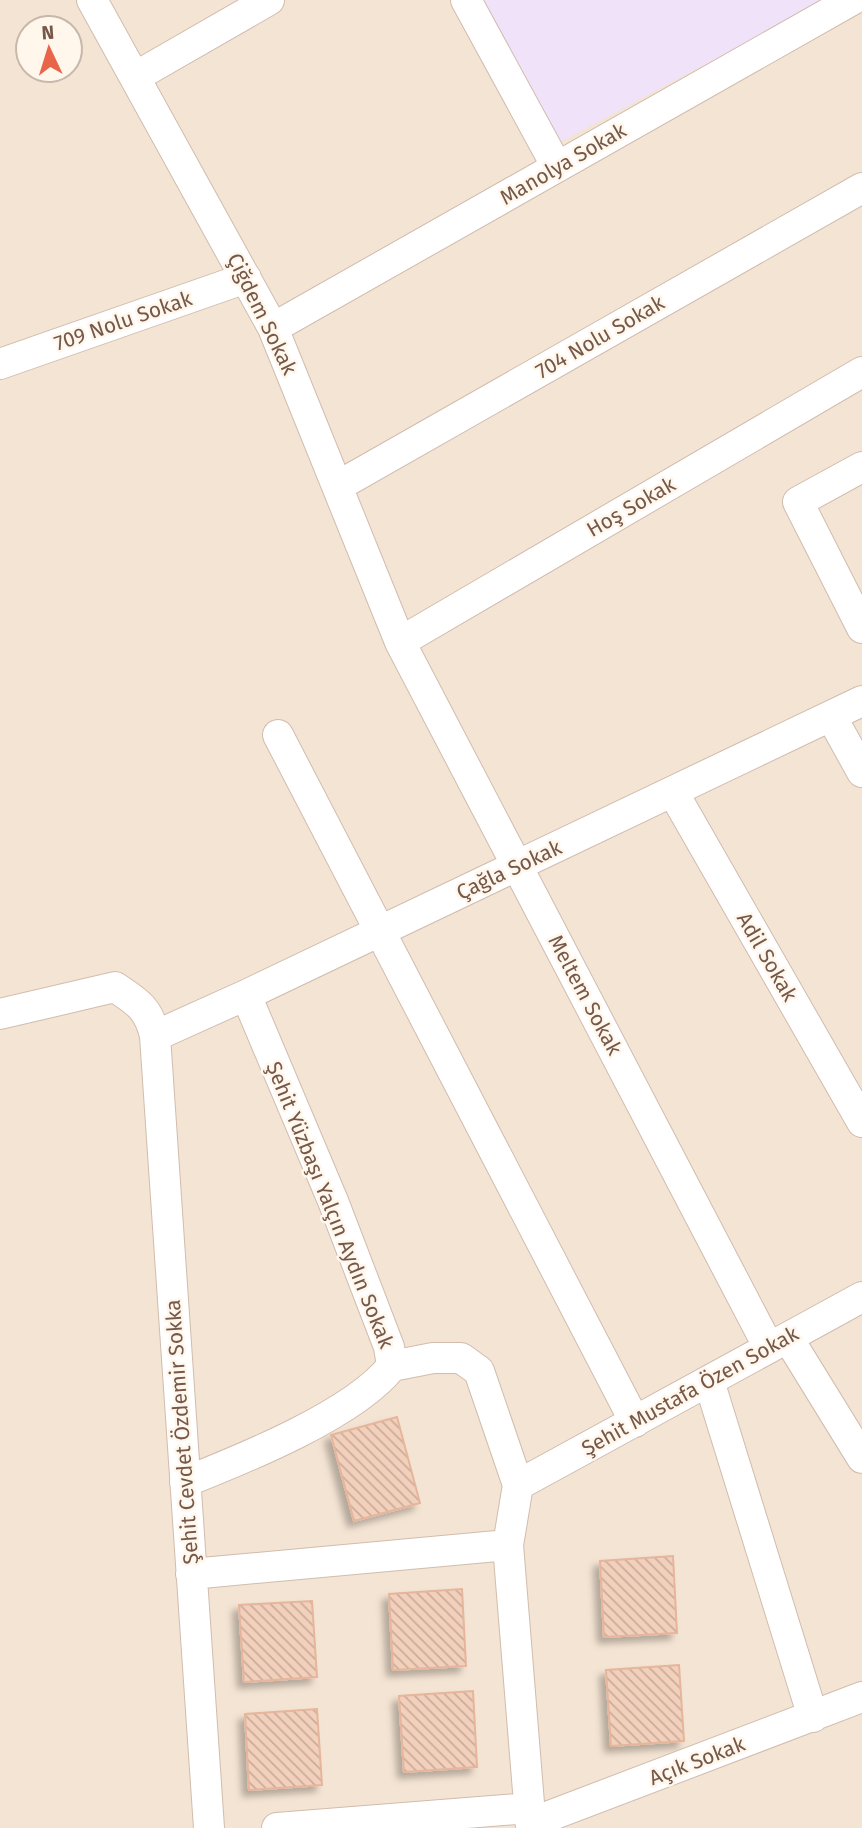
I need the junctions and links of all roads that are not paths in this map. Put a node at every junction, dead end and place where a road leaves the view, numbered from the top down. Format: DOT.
graph roads {
  1 [pos="92,0"];
  2 [pos="268,0"];
  3 [pos="466,0"];
  4 [pos="852,0"];
  5 [pos="135,77"];
  6 [pos="557,167"];
  7 [pos="862,188"];
  8 [pos="246,278"];
  9 [pos="273,328"];
  10 [pos="0,364"];
  11 [pos="862,372"];
  12 [pos="862,467"];
  13 [pos="338,486"];
  14 [pos="862,628"];
  15 [pos="400,642"];
  16 [pos="862,701"];
  17 [pos="831,716"];
  18 [pos="278,735"];
  19 [pos="862,772"];
  20 [pos="673,792"];
  21 [pos="517,866"];
  22 [pos="380,931"];
  23 [pos="246,995"];
  24 [pos="0,1014"];
  25 [pos="155,1036"];
  26 [pos="862,1122"];
  27 [pos="862,1297"];
  28 [pos="778,1343"];
  29 [pos="392,1366"];
  30 [pos="709,1381"];
  31 [pos="635,1422"];
  32 [pos="862,1458"];
  33 [pos="186,1482"];
  34 [pos="518,1485"];
  35 [pos="508,1545"];
  36 [pos="191,1574"];
  37 [pos="860,1708"];
  38 [pos="813,1717"];
  39 [pos="531,1820"];
  40 [pos="209,1828"];
  41 [pos="278,1828"];
  1 -- 5 [label="street, Çiğdem Sokak"];
  2 -- 5 [label="street"];
  3 -- 6 [label="street"];
  4 -- 6 [label="street, Manolya Sokak"];
  5 -- 8 [label="street, Çiğdem Sokak"];
  6 -- 9 [label="street, Manolya Sokak"];
  7 -- 13 [label="street, 704 Nolu Sokak"];
  8 -- 9 [label="street, Çiğdem Sokak"];
  8 -- 10 [label="street, 709 Nolu Sokak"];
  9 -- 13 [label="street, Çiğdem Sokak"];
  11 -- 15 [label="street, Hoş Sokak"];
  12 -- 14 [label="street"];
  13 -- 15 [label="street, Çiğdem Sokak"];
  15 -- 21 [label="street, Meltem Sokak"];
  16 -- 17 [label="street, Çağla Sokak"];
  17 -- 19 [label="street"];
  17 -- 20 [label="street, Çağla Sokak"];
  18 -- 22 [label="street"];
  20 -- 21 [label="street, Çağla Sokak"];
  20 -- 26 [label="street, Adil Sokak"];
  21 -- 22 [label="street, Çağla Sokak"];
  21 -- 28 [label="street, Meltem Sokak"];
  22 -- 23 [label="street, Çağla Sokak"];
  22 -- 31 [label="street"];
  23 -- 25 [label="street, Çağla Sokak"];
  23 -- 29 [label="street, Şehit Yüzbaşı Yalçın Aydın Sokak"];
  24 -- 25 [label="street"];
  25 -- 33 [label="street, Şehit Cevdet Özdemir Sokka"];
  27 -- 28 [label="street, Şehit Mustafa Özen Sokak"];
  28 -- 30 [label="street, Şehit Mustafa Özen Sokak"];
  28 -- 32 [label="street, Meltem Sokak"];
  29 -- 33 [label="street"];
  29 -- 34 [label="street, Şehit Yüzbaşı Yalçın Aydın Sokak"];
  30 -- 31 [label="street, Şehit Mustafa Özen Sokak"];
  30 -- 38 [label="street"];
  31 -- 34 [label="street, Şehit Mustafa Özen Sokak"];
  33 -- 36 [label="street, Şehit Cevdet Özdemir Sokka"];
  34 -- 35 [label="street, Şehit Yüzbaşı Yalçın Aydın Sokak"];
  35 -- 36 [label="street"];
  35 -- 39 [label="street, Şehit Yüzbaşı Yalçın Aydın Sokak"];
  36 -- 40 [label="street, Şehit Cevdet Özdemir Sokka"];
  37 -- 38 [label="street, Açık Sokak"];
  38 -- 39 [label="street, Açık Sokak"];
  39 -- 41 [label="street, Açık Sokak"];
}
